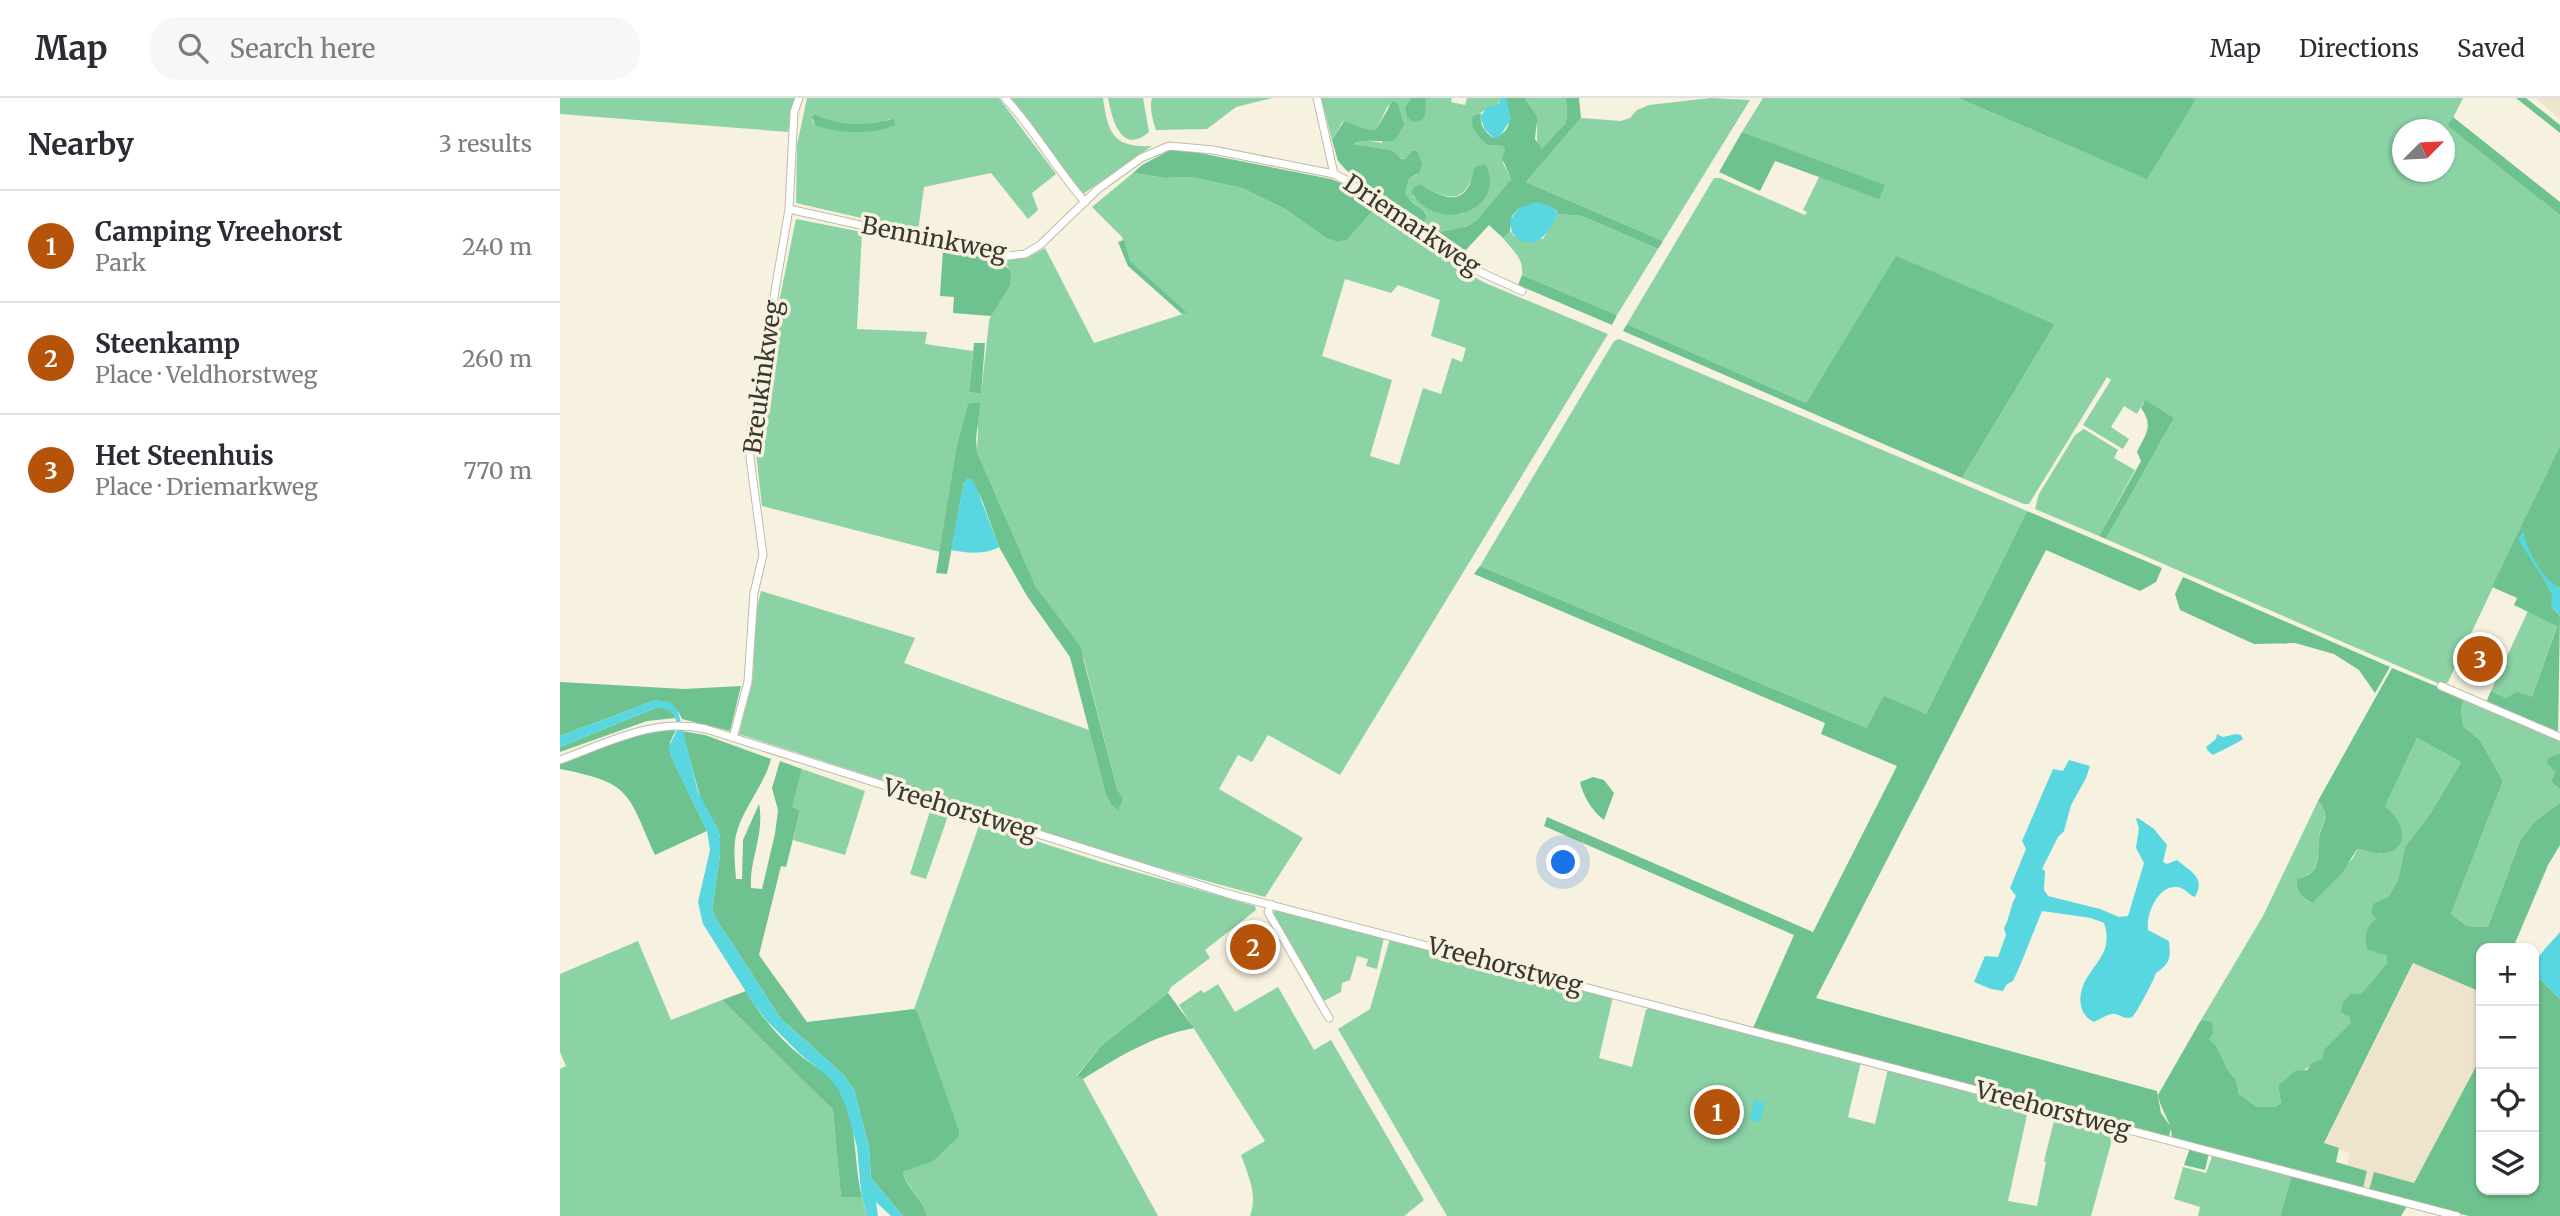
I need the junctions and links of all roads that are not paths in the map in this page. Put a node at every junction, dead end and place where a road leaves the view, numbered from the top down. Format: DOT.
graph roads {
  1 [pos="799,98"];
  2 [pos="1005,98"];
  3 [pos="1317,98"];
  4 [pos="1334,174"];
  5 [pos="1085,202"];
  6 [pos="789,209"];
  7 [pos="1522,291"];
  8 [pos="2441,686"];
  9 [pos="2560,737"];
  10 [pos="733,738"];
  11 [pos="560,760"];
  12 [pos="1271,904"];
  13 [pos="1329,1018"];
  14 [pos="2458,1216"];
  1 -- 6 [label="street, Breukinkweg"];
  2 -- 5 [label="street"];
  3 -- 4 [label="street, Driemarkweg"];
  4 -- 5 [label="street, Benninkweg"];
  4 -- 7 [label="street, Driemarkweg"];
  5 -- 6 [label="street, Benninkweg"];
  6 -- 10 [label="street, Breukinkweg"];
  8 -- 9 [label="street"];
  10 -- 11 [label="street, Vreehorstweg"];
  10 -- 12 [label="street, Vreehorstweg"];
  12 -- 13 [label="street"];
  12 -- 14 [label="street, Vreehorstweg"];
}
